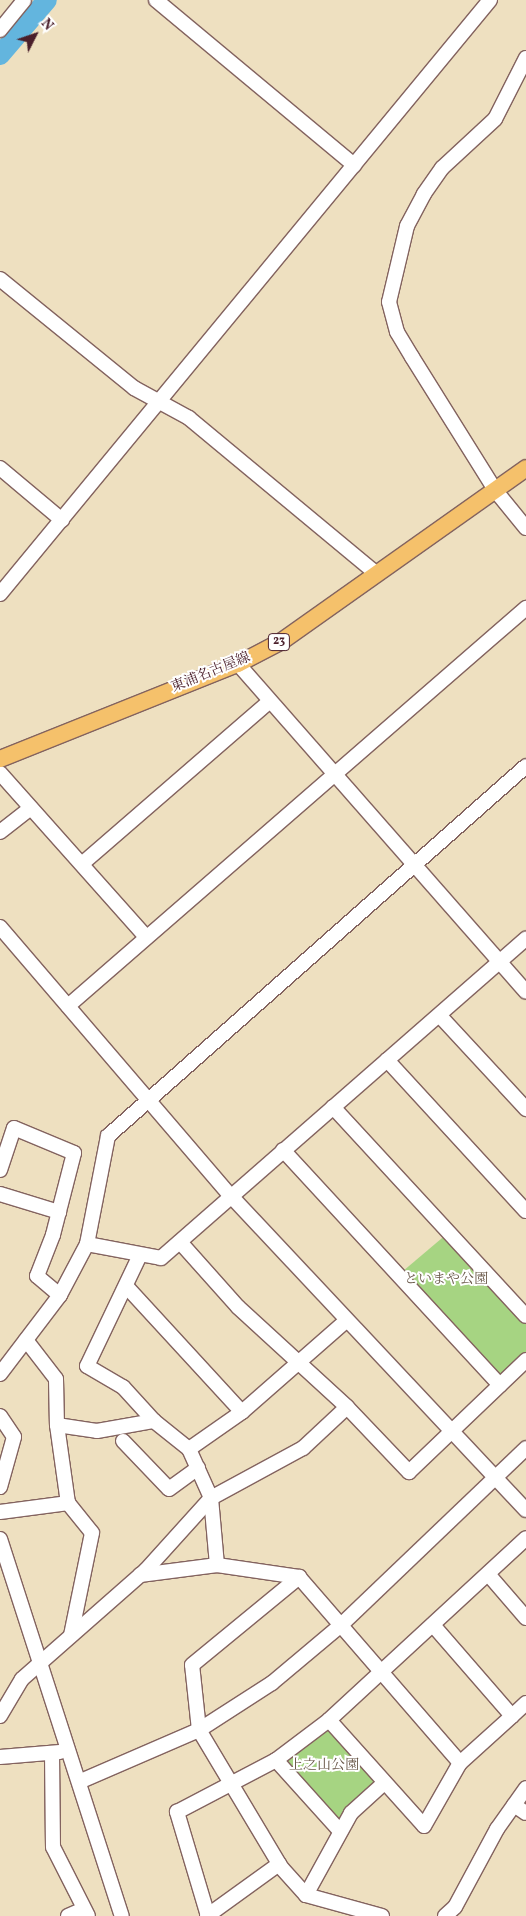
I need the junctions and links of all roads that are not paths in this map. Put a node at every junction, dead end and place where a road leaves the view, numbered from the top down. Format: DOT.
graph roads {
  1 [pos="24,0"];
  2 [pos="156,0"];
  3 [pos="490,0"];
  4 [pos="0,30"];
  5 [pos="526,58"];
  6 [pos="354,165"];
  7 [pos="0,279"];
  8 [pos="158,401"];
  9 [pos="0,468"];
  10 [pos="526,468"];
  11 [pos="494,490"];
  12 [pos="62,520"];
  13 [pos="526,528"];
  14 [pos="377,574"];
  15 [pos="0,594"];
  16 [pos="526,608"];
  17 [pos="238,664"];
  18 [pos="270,701"];
  19 [pos="0,758"];
  20 [pos="526,766"];
  21 [pos="0,773"];
  22 [pos="334,773"];
  23 [pos="31,808"];
  24 [pos="0,832"];
  25 [pos="83,863"];
  26 [pos="414,865"];
  27 [pos="0,926"];
  28 [pos="146,937"];
  29 [pos="526,939"];
  30 [pos="500,962"];
  31 [pos="526,992"];
  32 [pos="68,1006"];
  33 [pos="440,1016"];
  34 [pos="387,1060"];
  35 [pos="146,1098"];
  36 [pos="333,1107"];
  37 [pos="526,1109"];
  38 [pos="283,1150"];
  39 [pos="0,1170"];
  40 [pos="0,1194"];
  41 [pos="230,1195"];
  42 [pos="526,1211"];
  43 [pos="59,1212"];
  44 [pos="180,1242"];
  45 [pos="87,1244"];
  46 [pos="140,1255"];
  47 [pos="126,1286"];
  48 [pos="60,1294"];
  49 [pos="526,1316"];
  50 [pos="346,1321"];
  51 [pos="26,1340"];
  52 [pos="526,1360"];
  53 [pos="296,1364"];
  54 [pos="0,1374"];
  55 [pos="500,1385"];
  56 [pos="347,1406"];
  57 [pos="242,1412"];
  58 [pos="0,1416"];
  59 [pos="154,1421"];
  60 [pos="57,1425"];
  61 [pos="451,1432"];
  62 [pos="123,1441"];
  63 [pos="526,1448"];
  64 [pos="189,1449"];
  65 [pos="198,1468"];
  66 [pos="494,1478"];
  67 [pos="0,1487"];
  68 [pos="211,1498"];
  69 [pos="68,1503"];
  70 [pos="526,1510"];
  71 [pos="0,1512"];
  72 [pos="526,1538"];
  73 [pos="0,1539"];
  74 [pos="218,1565"];
  75 [pos="488,1574"];
  76 [pos="140,1575"];
  77 [pos="7,1577"];
  78 [pos="299,1577"];
  79 [pos="526,1618"];
  80 [pos="341,1625"];
  81 [pos="433,1625"];
  82 [pos="71,1635"];
  83 [pos="43,1661"];
  84 [pos="380,1675"];
  85 [pos="6,1697"];
  86 [pos="526,1703"];
  87 [pos="0,1716"];
  88 [pos="512,1716"];
  89 [pos="329,1720"];
  90 [pos="199,1730"];
  91 [pos="71,1750"];
  92 [pos="52,1753"];
  93 [pos="0,1757"];
  94 [pos="276,1760"];
  95 [pos="460,1763"];
  96 [pos="81,1781"];
  97 [pos="233,1783"];
  98 [pos="383,1784"];
  99 [pos="526,1788"];
  100 [pos="514,1805"];
  101 [pos="526,1814"];
  102 [pos="340,1831"];
  103 [pos="279,1864"];
  104 [pos="306,1896"];
  105 [pos="86,1913"];
  106 [pos="68,1916"];
  107 [pos="122,1916"];
  108 [pos="207,1916"];
  109 [pos="382,1916"];
  110 [pos="445,1916"];
  1 -- 4 [label="street"];
  2 -- 6 [label="street"];
  3 -- 6 [label="street"];
  5 -- 11 [label="street"];
  6 -- 8 [label="street"];
  7 -- 8 [label="street"];
  8 -- 12 [label="street"];
  8 -- 14 [label="street"];
  9 -- 12 [label="street"];
  10 -- 11 [label="main road, 東浦名古屋線 / 23"];
  11 -- 13 [label="street"];
  11 -- 14 [label="main road, 東浦名古屋線 / 23"];
  12 -- 15 [label="street"];
  14 -- 17 [label="main road, 東浦名古屋線 / 23"];
  16 -- 22 [label="street"];
  17 -- 18 [label="street"];
  17 -- 19 [label="main road, 東浦名古屋線 / 23"];
  18 -- 22 [label="street"];
  18 -- 25 [label="street"];
  20 -- 26 [label="street"];
  21 -- 23 [label="street"];
  22 -- 26 [label="street"];
  22 -- 28 [label="street"];
  23 -- 24 [label="street"];
  23 -- 25 [label="street"];
  25 -- 28 [label="street"];
  26 -- 30 [label="street"];
  26 -- 35 [label="street"];
  27 -- 32 [label="street"];
  28 -- 32 [label="street"];
  29 -- 30 [label="street"];
  30 -- 31 [label="street"];
  30 -- 33 [label="street"];
  32 -- 35 [label="street"];
  33 -- 34 [label="street"];
  33 -- 37 [label="street"];
  34 -- 36 [label="street"];
  34 -- 42 [label="street"];
  35 -- 41 [label="street"];
  35 -- 45 [label="street"];
  36 -- 38 [label="street"];
  36 -- 49 [label="street"];
  38 -- 41 [label="street"];
  38 -- 55 [label="street"];
  39 -- 43 [label="street"];
  40 -- 43 [label="street"];
  41 -- 44 [label="street"];
  41 -- 50 [label="street"];
  43 -- 48 [label="street"];
  44 -- 46 [label="street"];
  44 -- 53 [label="street"];
  45 -- 46 [label="street"];
  45 -- 48 [label="street"];
  46 -- 47 [label="street"];
  47 -- 57 [label="street"];
  47 -- 59 [label="street"];
  48 -- 51 [label="street"];
  50 -- 53 [label="street"];
  50 -- 61 [label="street"];
  51 -- 54 [label="street"];
  51 -- 60 [label="street"];
  52 -- 55 [label="street"];
  53 -- 56 [label="street"];
  53 -- 57 [label="street"];
  55 -- 61 [label="street"];
  56 -- 61 [label="street"];
  56 -- 68 [label="street"];
  57 -- 64 [label="street"];
  58 -- 67 [label="street"];
  59 -- 60 [label="street"];
  59 -- 64 [label="street"];
  60 -- 69 [label="street"];
  61 -- 66 [label="street"];
  62 -- 65 [label="street"];
  63 -- 66 [label="street"];
  64 -- 65 [label="street"];
  65 -- 68 [label="street"];
  66 -- 70 [label="street"];
  66 -- 80 [label="street"];
  68 -- 74 [label="street"];
  68 -- 76 [label="street"];
  69 -- 71 [label="street"];
  69 -- 82 [label="street"];
  72 -- 75 [label="street"];
  73 -- 77 [label="street"];
  74 -- 76 [label="street"];
  74 -- 78 [label="street"];
  75 -- 79 [label="street"];
  75 -- 81 [label="street"];
  76 -- 82 [label="street"];
  77 -- 83 [label="street"];
  78 -- 80 [label="street"];
  78 -- 90 [label="street"];
  80 -- 84 [label="street"];
  80 -- 90 [label="street"];
  81 -- 84 [label="street"];
  81 -- 88 [label="street"];
  82 -- 83 [label="street"];
  83 -- 85 [label="street"];
  83 -- 91 [label="street"];
  84 -- 89 [label="street"];
  84 -- 95 [label="street"];
  85 -- 87 [label="street"];
  86 -- 88 [label="street"];
  88 -- 95 [label="street"];
  89 -- 94 [label="street"];
  89 -- 98 [label="street"];
  90 -- 96 [label="street"];
  90 -- 97 [label="street"];
  91 -- 92 [label="street"];
  91 -- 96 [label="street"];
  92 -- 93 [label="street"];
  92 -- 105 [label="street"];
  94 -- 97 [label="street"];
  94 -- 102 [label="street"];
  95 -- 98 [label="street"];
  96 -- 107 [label="street"];
  97 -- 103 [label="street"];
  97 -- 108 [label="street"];
  98 -- 102 [label="street"];
  99 -- 100 [label="street"];
  100 -- 101 [label="street"];
  100 -- 110 [label="street"];
  102 -- 104 [label="street"];
  103 -- 104 [label="street"];
  103 -- 108 [label="street"];
  104 -- 109 [label="street"];
  105 -- 106 [label="street"];
}
